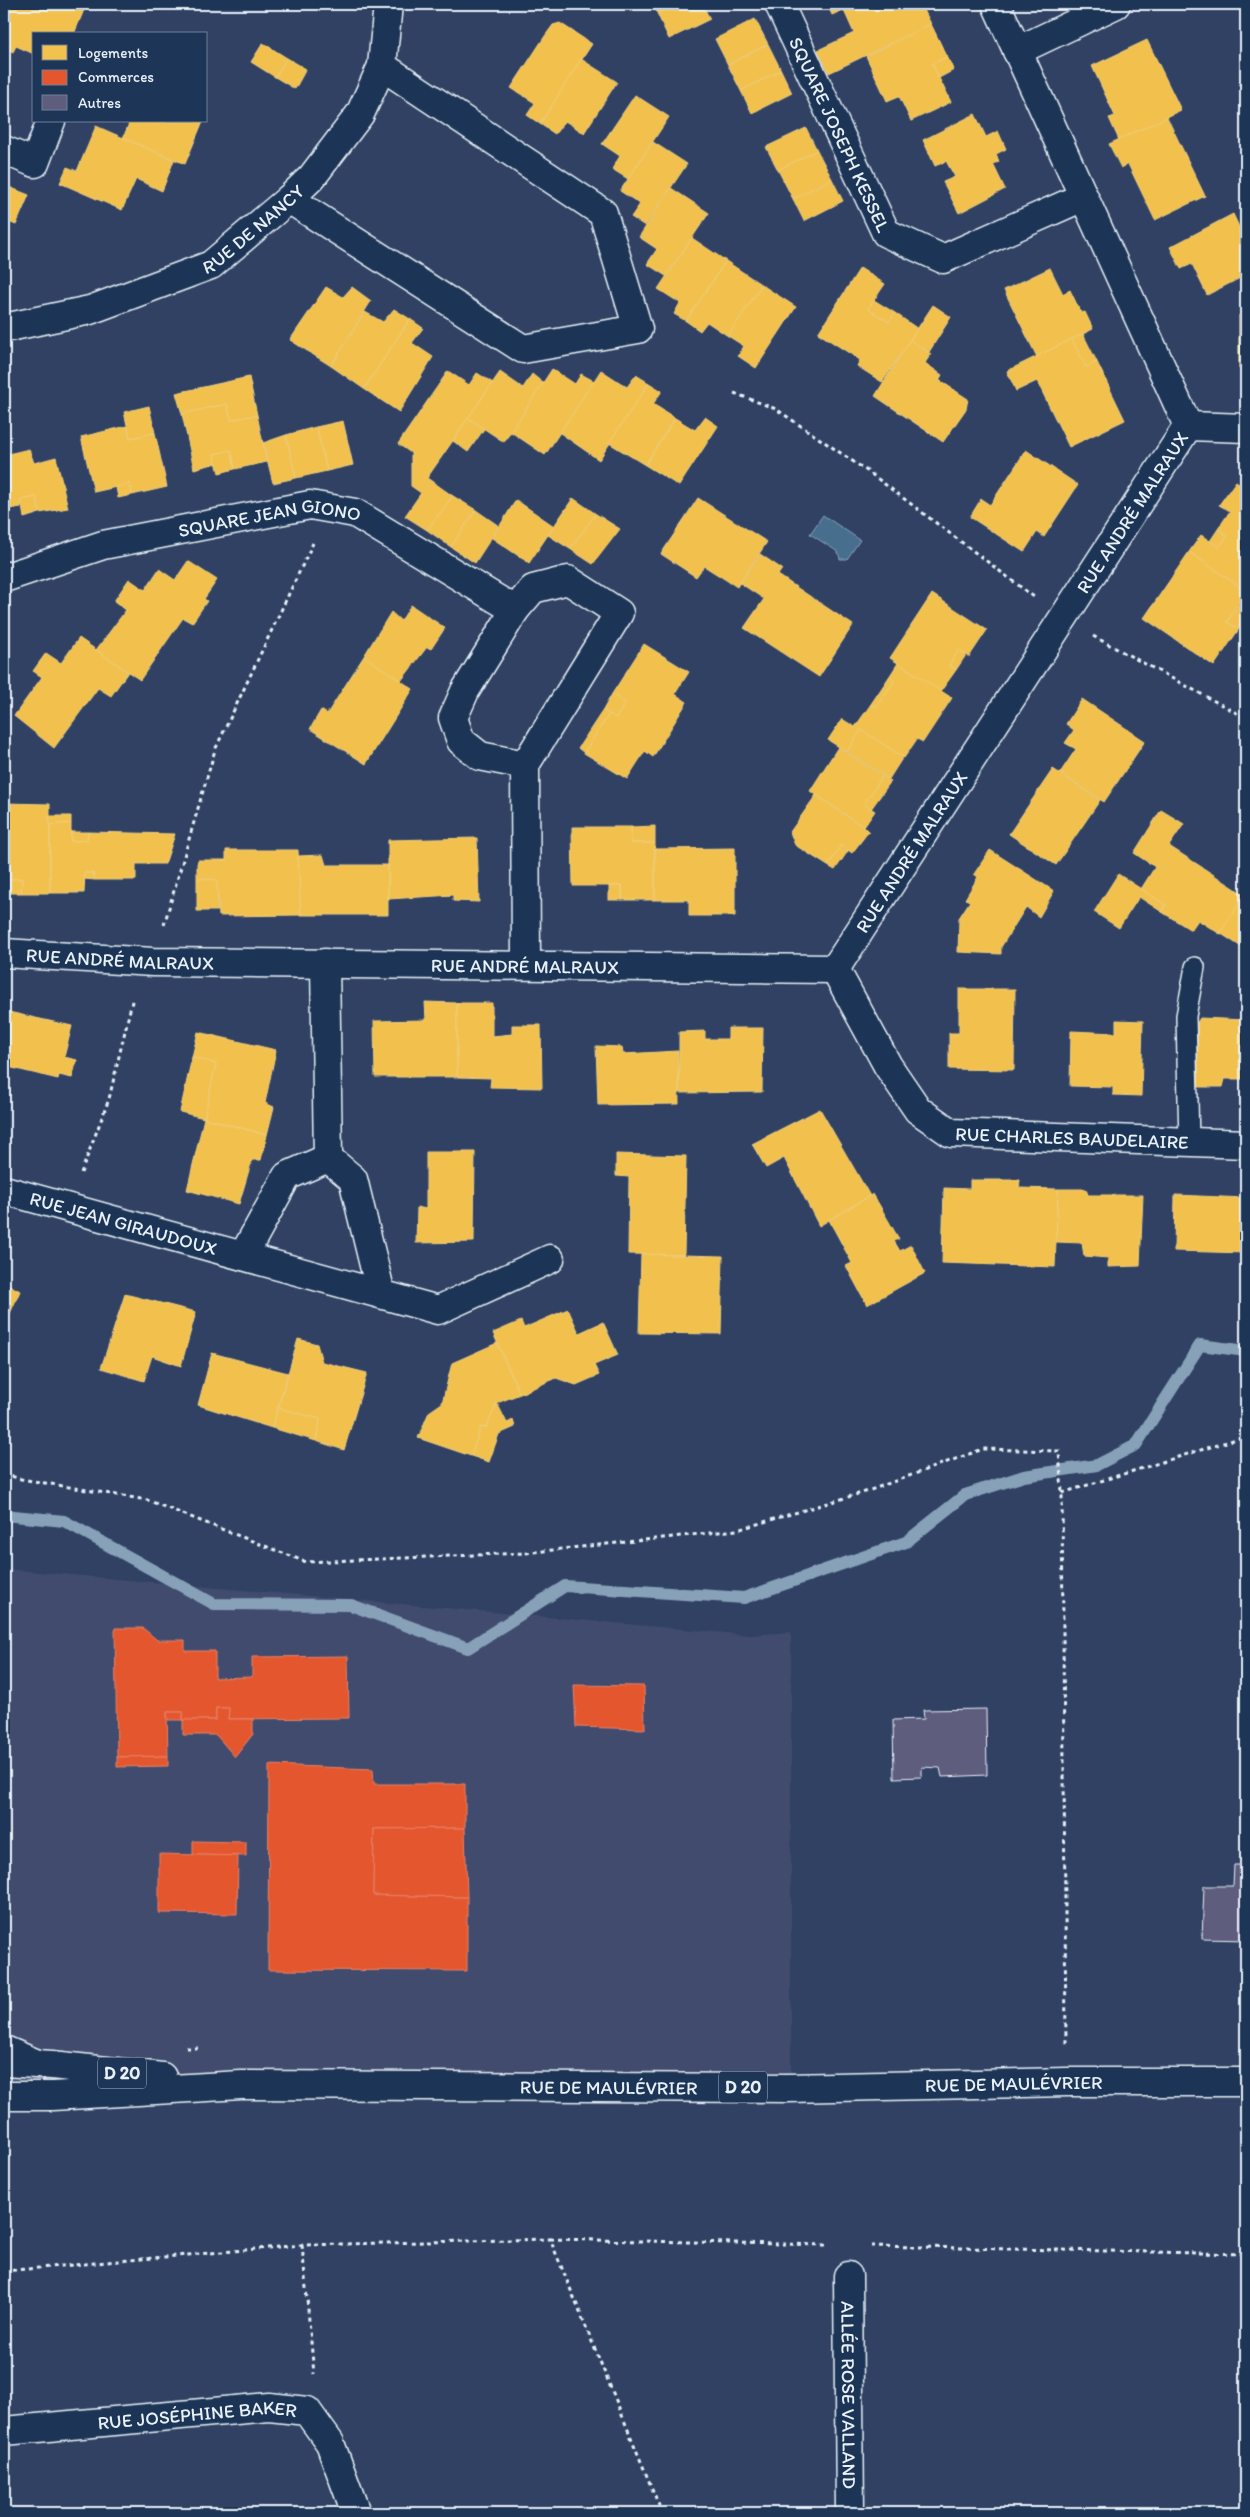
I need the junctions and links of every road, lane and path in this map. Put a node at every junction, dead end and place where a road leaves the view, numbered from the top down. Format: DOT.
graph roads {
  1 [pos="388,4"];
  2 [pos="779,4"];
  3 [pos="996,4"];
  4 [pos="1116,4"];
  5 [pos="1017,50"];
  6 [pos="382,66"];
  7 [pos="51,122"];
  8 [pos="4,150"];
  9 [pos="1082,197"];
  10 [pos="289,199"];
  11 [pos="4,328"];
  12 [pos="734,393"];
  13 [pos="1188,426"];
  14 [pos="1246,428"];
  15 [pos="330,507"];
  16 [pos="4,578"];
  17 [pos="515,610"];
  18 [pos="1062,619"];
  19 [pos="1246,718"];
  20 [pos="525,765"];
  21 [pos="4,953"];
  22 [pos="147,962"];
  23 [pos="325,963"];
  24 [pos="526,965"];
  25 [pos="1195,968"];
  26 [pos="835,969"];
  27 [pos="1189,1142"];
  28 [pos="1246,1144"];
  29 [pos="328,1158"];
  30 [pos="4,1190"];
  31 [pos="68,1209"];
  32 [pos="244,1256"];
  33 [pos="550,1259"];
  34 [pos="381,1294"];
  35 [pos="1246,1436"];
  36 [pos="4,1474"];
  37 [pos="1062,1493"];
  38 [pos="4,2045"];
  39 [pos="183,2048"];
  40 [pos="202,2048"];
  41 [pos="4,2062"];
  42 [pos="52,2065"];
  43 [pos="1067,2082"];
  44 [pos="1246,2082"];
  45 [pos="241,2085"];
  46 [pos="4,2096"];
  47 [pos="550,2239"];
  48 [pos="828,2245"];
  49 [pos="302,2246"];
  50 [pos="868,2246"];
  51 [pos="1246,2254"];
  52 [pos="4,2271"];
  53 [pos="848,2276"];
  54 [pos="306,2411"];
  55 [pos="4,2431"];
  56 [pos="356,2513"];
  57 [pos="662,2513"];
  58 [pos="850,2513"];
  1 -- 6 [label="street, RUE DE NANCY"];
  2 -- 9 [label="street, SQUARE JOSEPH KESSEL"];
  3 -- 5 [label="street, RUE ANDRÉ MALRAUX"];
  4 -- 5 [label="street"];
  5 -- 9 [label="street, RUE ANDRÉ MALRAUX"];
  6 -- 10 [label="street, RUE DE NANCY"];
  6 -- 10 [label="street"];
  7 -- 8 [label="street"];
  9 -- 13 [label="street, RUE ANDRÉ MALRAUX"];
  10 -- 11 [label="street, RUE DE NANCY"];
  12 -- 18 [label="path"];
  13 -- 14 [label="street"];
  13 -- 18 [label="street, RUE ANDRÉ MALRAUX"];
  15 -- 16 [label="street, SQUARE JEAN GIONO"];
  15 -- 17 [label="street, SQUARE JEAN GIONO"];
  15 -- 22 [label="path"];
  17 -- 20 [label="street"];
  17 -- 20 [label="street"];
  18 -- 19 [label="path"];
  18 -- 26 [label="street, RUE ANDRÉ MALRAUX"];
  20 -- 24 [label="street"];
  21 -- 22 [label="street, RUE ANDRÉ MALRAUX"];
  22 -- 23 [label="street, RUE ANDRÉ MALRAUX"];
  22 -- 31 [label="path"];
  23 -- 24 [label="street, RUE ANDRÉ MALRAUX"];
  23 -- 29 [label="street"];
  24 -- 26 [label="street, RUE ANDRÉ MALRAUX"];
  25 -- 27 [label="lane"];
  26 -- 27 [label="street, RUE CHARLES BAUDELAIRE"];
  27 -- 28 [label="street, RUE CHARLES BAUDELAIRE"];
  29 -- 32 [label="street, RUE JEAN GIRAUDOUX"];
  29 -- 34 [label="street"];
  30 -- 31 [label="street, RUE JEAN GIRAUDOUX"];
  31 -- 32 [label="street, RUE JEAN GIRAUDOUX"];
  32 -- 34 [label="street, RUE JEAN GIRAUDOUX"];
  33 -- 34 [label="street, RUE JEAN GIRAUDOUX"];
  35 -- 37 [label="path"];
  36 -- 37 [label="path"];
  37 -- 43 [label="path"];
  38 -- 42 [label="lane"];
  39 -- 40 [label="path"];
  41 -- 42 [label="street, RUE DE MAULÉVRIER / D 20"];
  42 -- 45 [label="street, RUE DE MAULÉVRIER / D 20"];
  43 -- 44 [label="street, RUE DE MAULÉVRIER / D 20"];
  43 -- 45 [label="street, RUE DE MAULÉVRIER / D 20"];
  45 -- 46 [label="street, RUE DE MAULÉVRIER / D 20"];
  47 -- 48 [label="path"];
  47 -- 49 [label="path"];
  47 -- 57 [label="path"];
  49 -- 52 [label="path"];
  49 -- 54 [label="path"];
  50 -- 51 [label="path"];
  53 -- 58 [label="street, ALLÉE ROSE VALLAND"];
  54 -- 55 [label="street, RUE JOSÉPHINE BAKER"];
  54 -- 56 [label="street, RUE JOSÉPHINE BAKER"];
}
